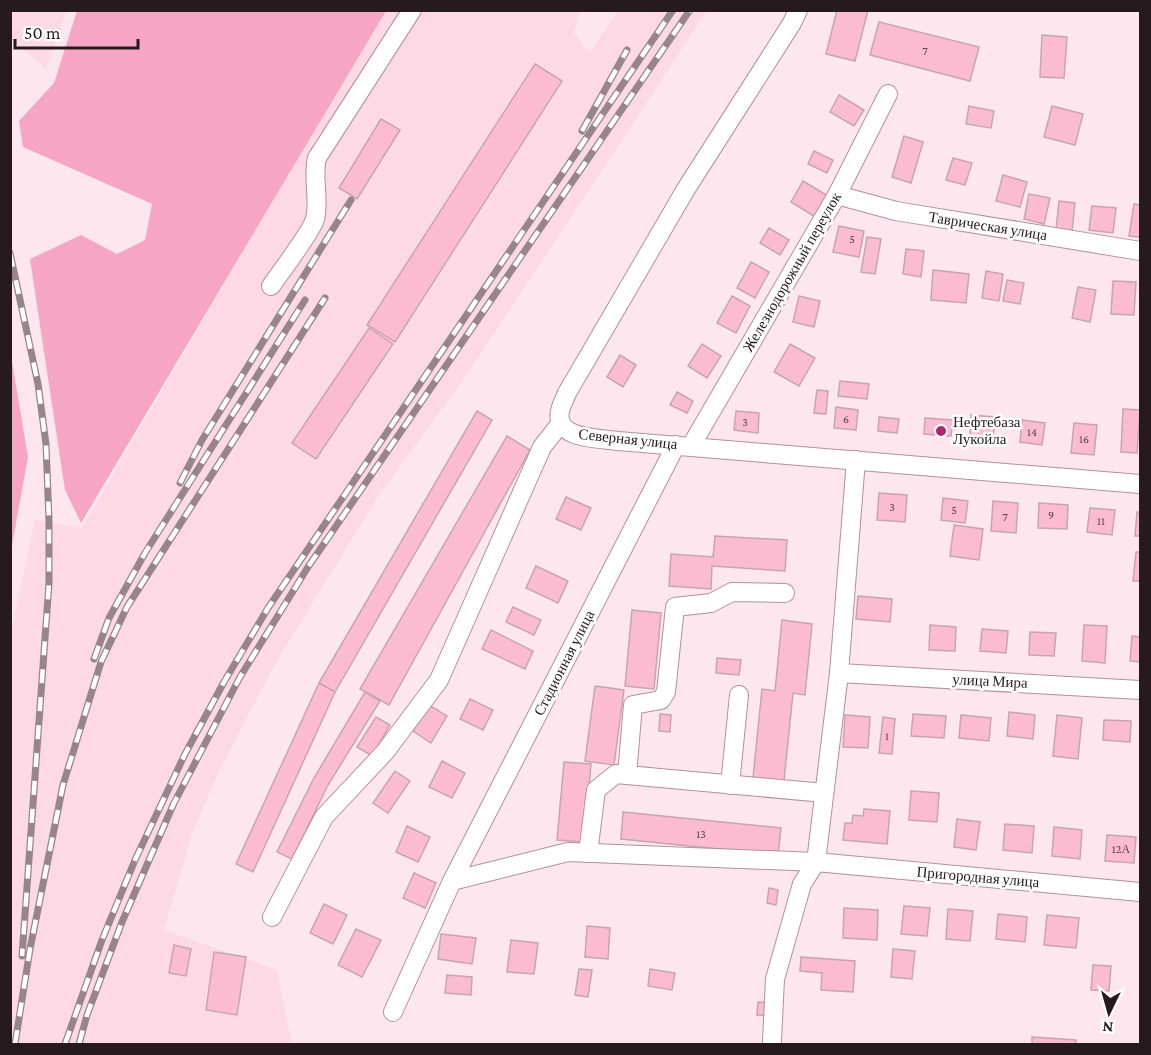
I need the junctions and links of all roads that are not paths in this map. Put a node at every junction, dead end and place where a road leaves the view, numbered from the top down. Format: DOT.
graph roads {
  1 [pos="412,10"];
  2 [pos="798,10"];
  3 [pos="888,94"];
  4 [pos="837,195"];
  5 [pos="1140,250"];
  6 [pos="271,286"];
  7 [pos="561,423"];
  8 [pos="683,445"];
  9 [pos="856,460"];
  10 [pos="1140,484"];
  11 [pos="785,593"];
  12 [pos="839,673"];
  13 [pos="1140,690"];
  14 [pos="739,695"];
  15 [pos="627,775"];
  16 [pos="730,784"];
  17 [pos="824,793"];
  18 [pos="588,853"];
  19 [pos="816,862"];
  20 [pos="452,880"];
  21 [pos="1140,892"];
  22 [pos="272,917"];
  23 [pos="393,1012"];
  24 [pos="772,1041"];
  1 -- 6 [label="street"];
  2 -- 7 [label="street, Северная улица"];
  3 -- 4 [label="street, Железнодорожный переулок"];
  4 -- 5 [label="street, Таврическая улица"];
  4 -- 8 [label="street, Железнодорожный переулок"];
  7 -- 8 [label="street, Северная улица"];
  7 -- 22 [label="street"];
  8 -- 9 [label="street, Северная улица"];
  8 -- 20 [label="street, Стадионная улица"];
  9 -- 10 [label="street, Северная улица"];
  9 -- 12 [label="street"];
  11 -- 15 [label="street"];
  12 -- 13 [label="street, улица Мира"];
  12 -- 17 [label="street"];
  14 -- 16 [label="street"];
  15 -- 16 [label="street"];
  15 -- 18 [label="street"];
  16 -- 17 [label="street"];
  17 -- 19 [label="street"];
  18 -- 19 [label="street"];
  18 -- 20 [label="street"];
  19 -- 21 [label="street, Пригородная улица"];
  19 -- 24 [label="street"];
  20 -- 23 [label="street, Стадионная улица"];
}
